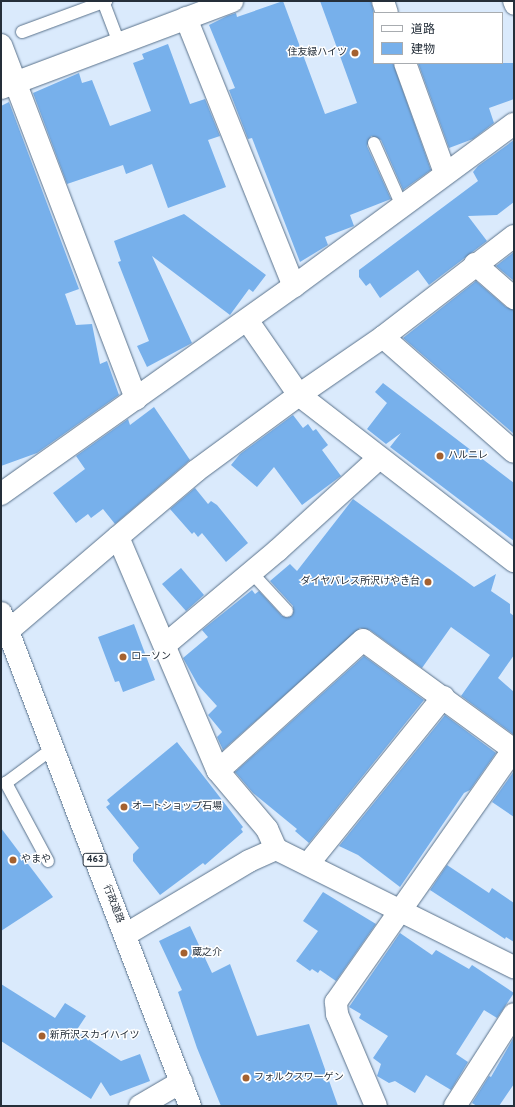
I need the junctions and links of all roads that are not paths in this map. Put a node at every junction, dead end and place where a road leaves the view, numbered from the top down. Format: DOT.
graph roads {
  1 [pos="104,1"];
  2 [pos="232,1"];
  3 [pos="383,1"];
  4 [pos="512,1"];
  5 [pos="514,6"];
  6 [pos="387,12"];
  7 [pos="186,18"];
  8 [pos="22,32"];
  9 [pos="120,43"];
  10 [pos="1,44"];
  11 [pos="405,64"];
  12 [pos="8,85"];
  13 [pos="514,124"];
  14 [pos="374,143"];
  15 [pos="445,173"];
  16 [pos="402,206"];
  17 [pos="514,236"];
  18 [pos="476,264"];
  19 [pos="294,286"];
  20 [pos="514,298"];
  21 [pos="247,320"];
  22 [pos="383,337"];
  23 [pos="299,395"];
  24 [pos="136,399"];
  25 [pos="514,452"];
  26 [pos="378,459"];
  27 [pos="1,494"];
  28 [pos="118,537"];
  29 [pos="514,561"];
  30 [pos="251,572"];
  31 [pos="287,611"];
  32 [pos="3,627"];
  33 [pos="166,644"];
  34 [pos="443,697"];
  35 [pos="52,749"];
  36 [pos="514,750"];
  37 [pos="218,771"];
  38 [pos="276,850"];
  39 [pos="48,861"];
  40 [pos="308,864"];
  41 [pos="401,910"];
  42 [pos="125,935"];
  43 [pos="514,967"];
  44 [pos="514,1014"];
  45 [pos="181,1082"];
  46 [pos="140,1106"];
  47 [pos="190,1106"];
  48 [pos="376,1106"];
  49 [pos="455,1106"];
  1 -- 8 [label="lane"];
  1 -- 9 [label="lane"];
  2 -- 7 [label="main road"];
  3 -- 6 [label="main road"];
  4 -- 5 [label="street"];
  7 -- 9 [label="main road"];
  7 -- 19 [label="main road"];
  9 -- 12 [label="main road"];
  10 -- 12 [label="main road"];
  11 -- 15 [label="main road"];
  12 -- 24 [label="main road"];
  13 -- 15 [label="main road"];
  14 -- 16 [label="lane"];
  15 -- 16 [label="main road"];
  16 -- 19 [label="main road"];
  17 -- 18 [label="main road"];
  18 -- 20 [label="main road"];
  18 -- 22 [label="main road"];
  19 -- 21 [label="main road"];
  21 -- 23 [label="main road"];
  21 -- 24 [label="main road"];
  22 -- 23 [label="main road"];
  22 -- 25 [label="main road"];
  23 -- 26 [label="main road"];
  23 -- 28 [label="main road"];
  24 -- 27 [label="main road"];
  26 -- 29 [label="main road"];
  26 -- 30 [label="main road"];
  28 -- 32 [label="main road"];
  28 -- 33 [label="main road"];
  30 -- 31 [label="lane"];
  30 -- 33 [label="main road"];
  32 -- 35 [label="main road, 行政道路 / 463"];
  33 -- 37 [label="main road"];
  34 -- 36 [label="main road"];
  34 -- 37 [label="main road"];
  34 -- 40 [label="main road"];
  35 -- 39 [label="lane"];
  35 -- 42 [label="main road, 行政道路 / 463"];
  36 -- 41 [label="main road"];
  37 -- 38 [label="main road"];
  38 -- 40 [label="main road"];
  38 -- 42 [label="main road"];
  40 -- 41 [label="main road"];
  41 -- 43 [label="main road"];
  41 -- 48 [label="main road"];
  42 -- 45 [label="main road, 行政道路 / 463"];
  44 -- 49 [label="main road"];
  45 -- 46 [label="main road"];
  45 -- 47 [label="main road, 行政道路 / 463"];
}
